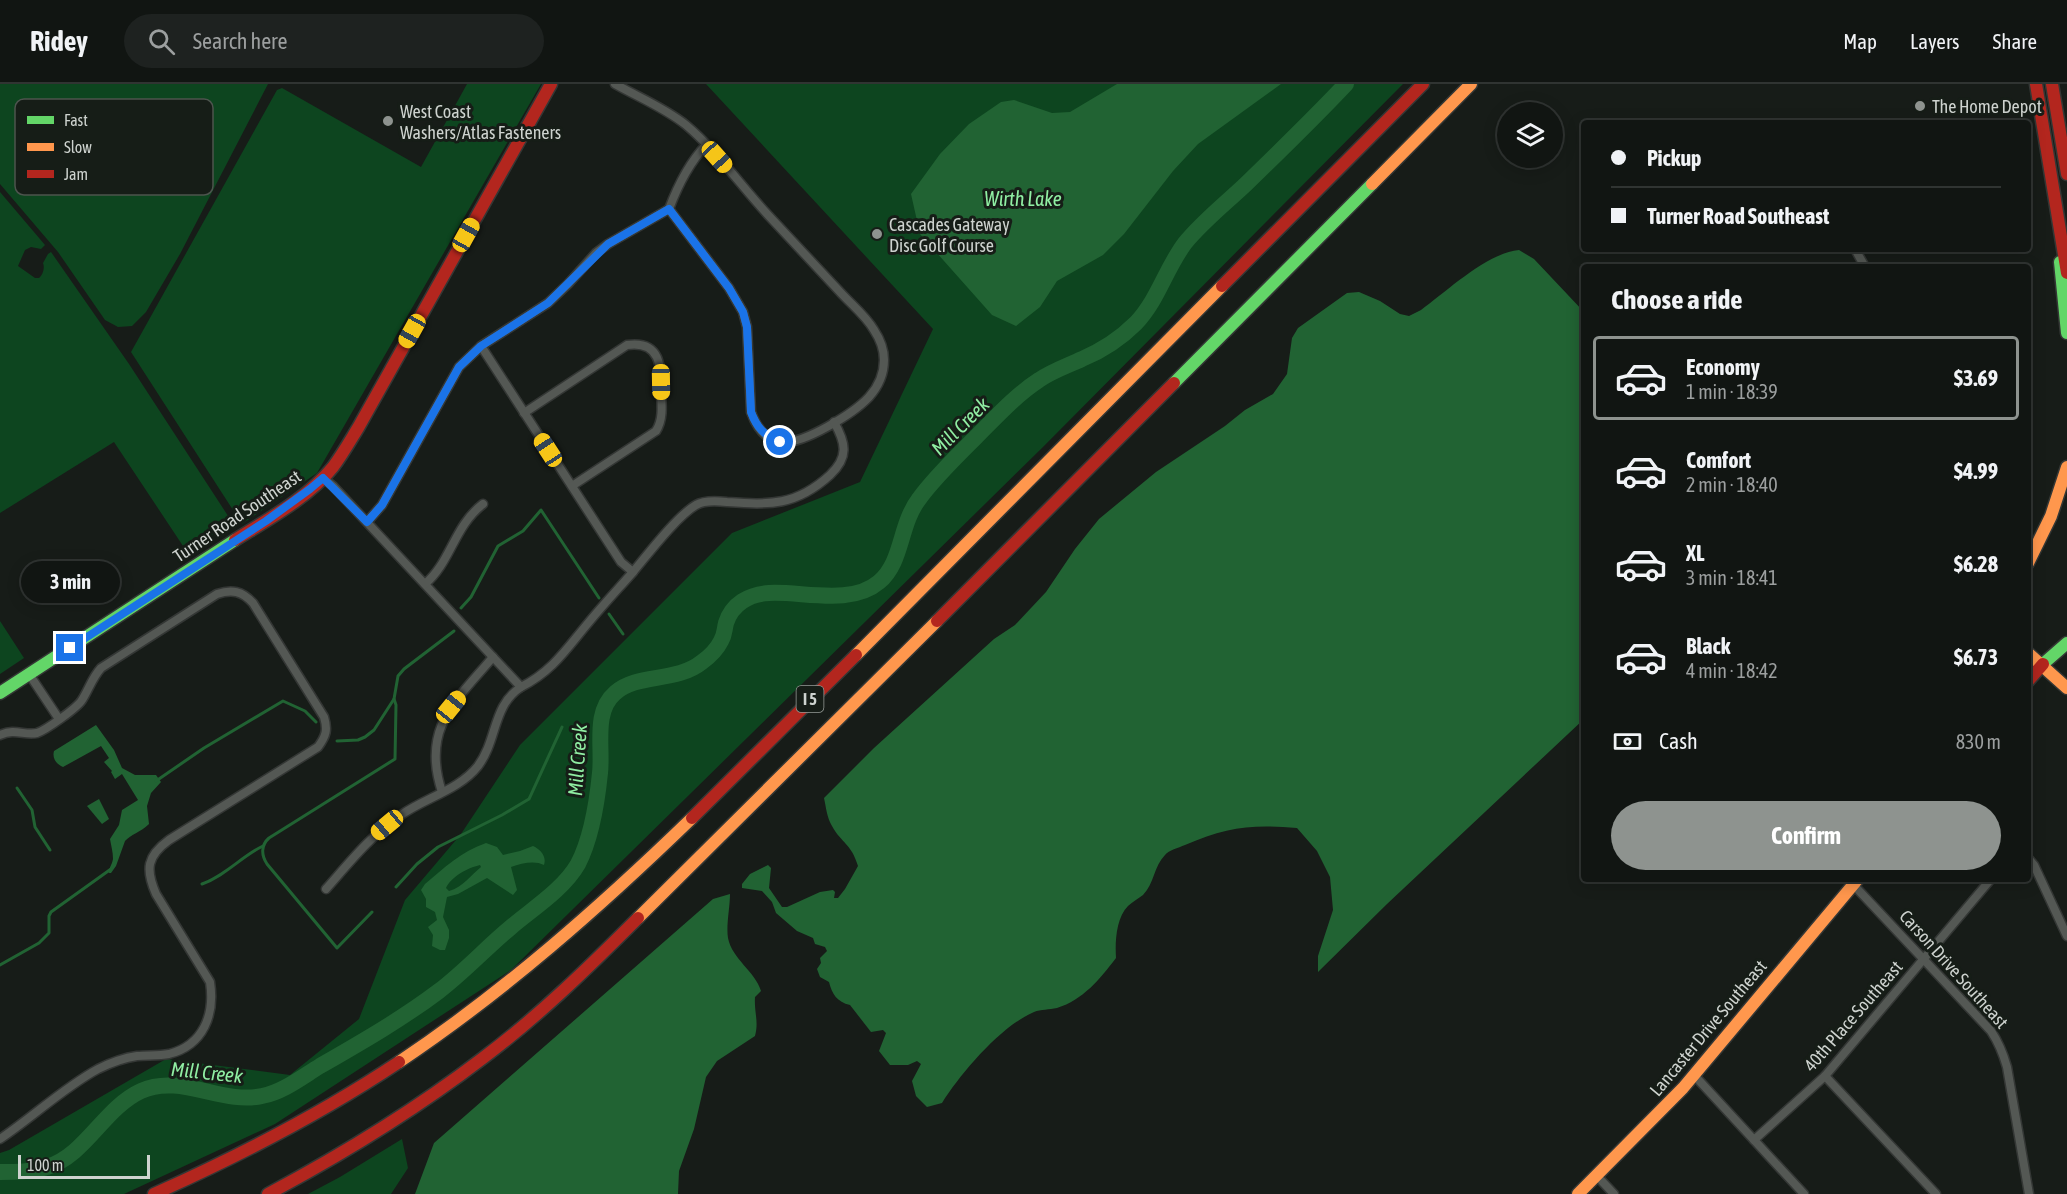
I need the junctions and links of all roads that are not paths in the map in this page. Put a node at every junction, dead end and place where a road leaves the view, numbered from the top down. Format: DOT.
graph roads {
  1 [pos="551,84"];
  2 [pos="615,84"];
  3 [pos="1423,84"];
  4 [pos="1471,84"];
  5 [pos="2036,84"];
  6 [pos="2052,84"];
  7 [pos="706,145"];
  8 [pos="2067,174"];
  9 [pos="2055,200"];
  10 [pos="669,209"];
  11 [pos="2067,273"];
  12 [pos="2067,333"];
  13 [pos="481,346"];
  14 [pos="524,413"];
  15 [pos="834,422"];
  16 [pos="2067,467"];
  17 [pos="323,478"];
  18 [pos="572,486"];
  19 [pos="483,504"];
  20 [pos="367,522"];
  21 [pos="2031,558"];
  22 [pos="633,572"];
  23 [pos="425,584"];
  24 [pos="2067,643"];
  25 [pos="2031,654"];
  26 [pos="493,657"];
  27 [pos="2043,664"];
  28 [pos="29,674"];
  29 [pos="2031,678"];
  30 [pos="521,687"];
  31 [pos="2067,688"];
  32 [pos="0,693"];
  33 [pos="59,719"];
  34 [pos="0,735"];
  35 [pos="442,792"];
  36 [pos="2031,862"];
  37 [pos="1852,882"];
  38 [pos="1854,882"];
  39 [pos="1988,882"];
  40 [pos="326,889"];
  41 [pos="2067,936"];
  42 [pos="1924,958"];
  43 [pos="1694,1075"];
  44 [pos="1825,1076"];
  45 [pos="0,1139"];
  46 [pos="1754,1140"];
  47 [pos="1597,1176"];
  48 [pos="154,1194"];
  49 [pos="268,1194"];
  50 [pos="1578,1194"];
  51 [pos="1614,1194"];
  52 [pos="1804,1194"];
  53 [pos="1936,1194"];
  54 [pos="2030,1194"];
  1 -- 17 [label="main road, Turner Road Southeast"];
  2 -- 7 [label="street"];
  3 -- 48 [label="main road, I 5"];
  4 -- 49 [label="main road, I 5"];
  5 -- 9 [label="main road"];
  6 -- 8 [label="main road"];
  7 -- 10 [label="street"];
  7 -- 15 [label="street"];
  9 -- 11 [label="main road"];
  9 -- 12 [label="main road"];
  10 -- 13 [label="street"];
  10 -- 15 [label="street"];
  13 -- 14 [label="street"];
  13 -- 20 [label="street"];
  14 -- 18 [label="street"];
  14 -- 18 [label="street"];
  15 -- 22 [label="street"];
  16 -- 21 [label="main road"];
  17 -- 20 [label="street"];
  17 -- 28 [label="main road, Turner Road Southeast"];
  18 -- 22 [label="street"];
  19 -- 23 [label="street"];
  20 -- 23 [label="street"];
  22 -- 30 [label="street"];
  23 -- 26 [label="street"];
  24 -- 27 [label="main road"];
  25 -- 27 [label="main road"];
  26 -- 30 [label="street"];
  26 -- 35 [label="street"];
  27 -- 29 [label="main road"];
  27 -- 31 [label="main road"];
  28 -- 32 [label="main road, Turner Road Southeast"];
  28 -- 33 [label="street"];
  30 -- 35 [label="street"];
  33 -- 34 [label="street"];
  33 -- 45 [label="street"];
  35 -- 40 [label="street"];
  36 -- 41 [label="street"];
  37 -- 43 [label="main road, Lancaster Drive Southeast"];
  38 -- 42 [label="street, Carson Drive Southeast"];
  39 -- 42 [label="street, 40th Place Southeast"];
  42 -- 44 [label="street, 40th Place Southeast"];
  42 -- 54 [label="street, Carson Drive Southeast"];
  43 -- 46 [label="street"];
  43 -- 47 [label="main road, Lancaster Drive Southeast"];
  44 -- 46 [label="street, 40th Place Southeast"];
  44 -- 53 [label="street"];
  46 -- 52 [label="street"];
  47 -- 50 [label="main road, Lancaster Drive Southeast"];
  47 -- 51 [label="street"];
}
